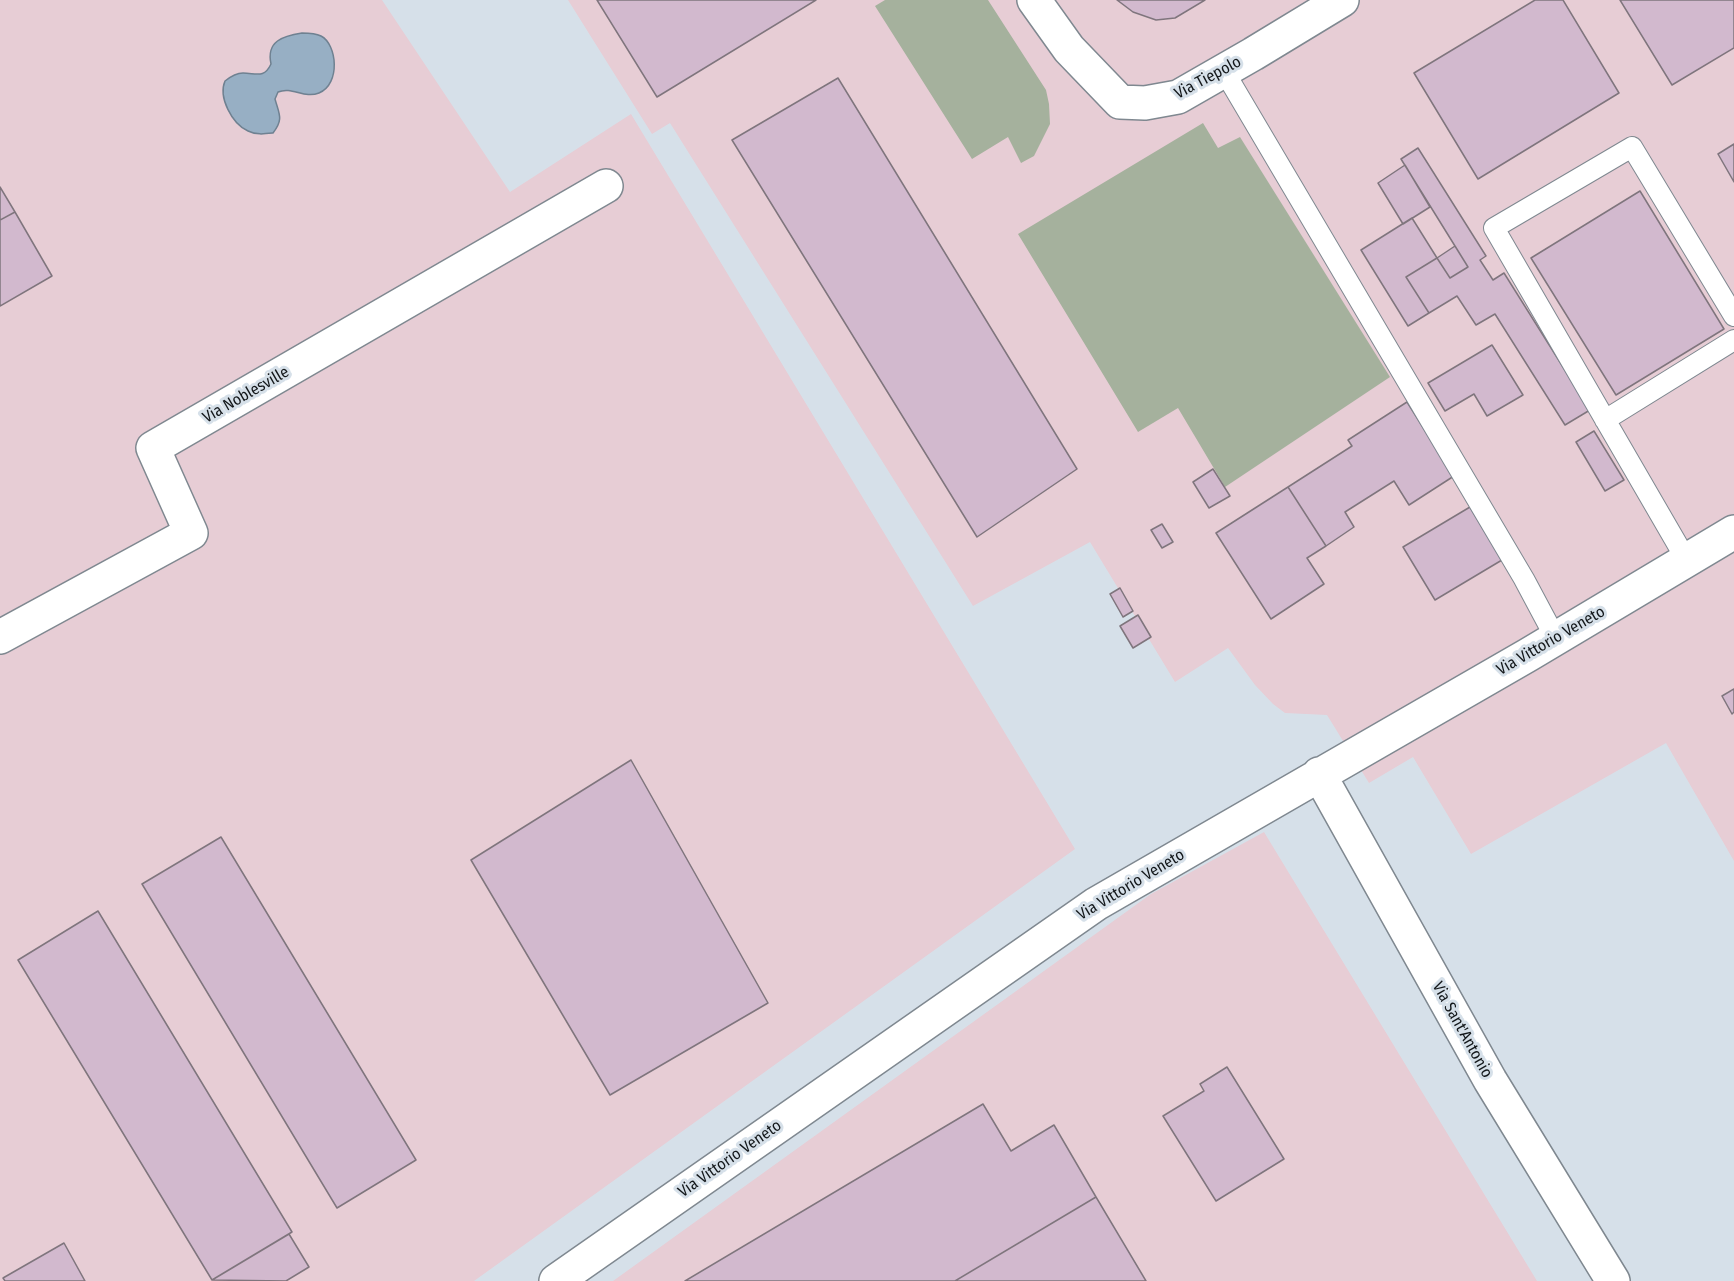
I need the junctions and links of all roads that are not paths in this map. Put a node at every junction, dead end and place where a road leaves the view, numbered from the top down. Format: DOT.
graph roads {
  1 [pos="1034,0"];
  2 [pos="1342,0"];
  3 [pos="1224,71"];
  4 [pos="606,186"];
  5 [pos="1734,316"];
  6 [pos="1734,340"];
  7 [pos="1605,420"];
  8 [pos="1734,532"];
  9 [pos="1687,561"];
  10 [pos="0,637"];
  11 [pos="1556,639"];
  12 [pos="1319,774"];
  13 [pos="556,1281"];
  14 [pos="1612,1281"];
  1 -- 3 [label="street, Via Tiepolo"];
  2 -- 3 [label="street, Via Tiepolo"];
  3 -- 11 [label="lane"];
  4 -- 10 [label="street, Via Noblesville"];
  5 -- 7 [label="lane"];
  6 -- 7 [label="lane"];
  7 -- 9 [label="lane"];
  8 -- 9 [label="street, Via Vittorio Veneto"];
  9 -- 11 [label="street, Via Vittorio Veneto"];
  11 -- 12 [label="street, Via Vittorio Veneto"];
  12 -- 13 [label="street, Via Vittorio Veneto"];
  12 -- 14 [label="street, Via Sant'Antonio"];
}
